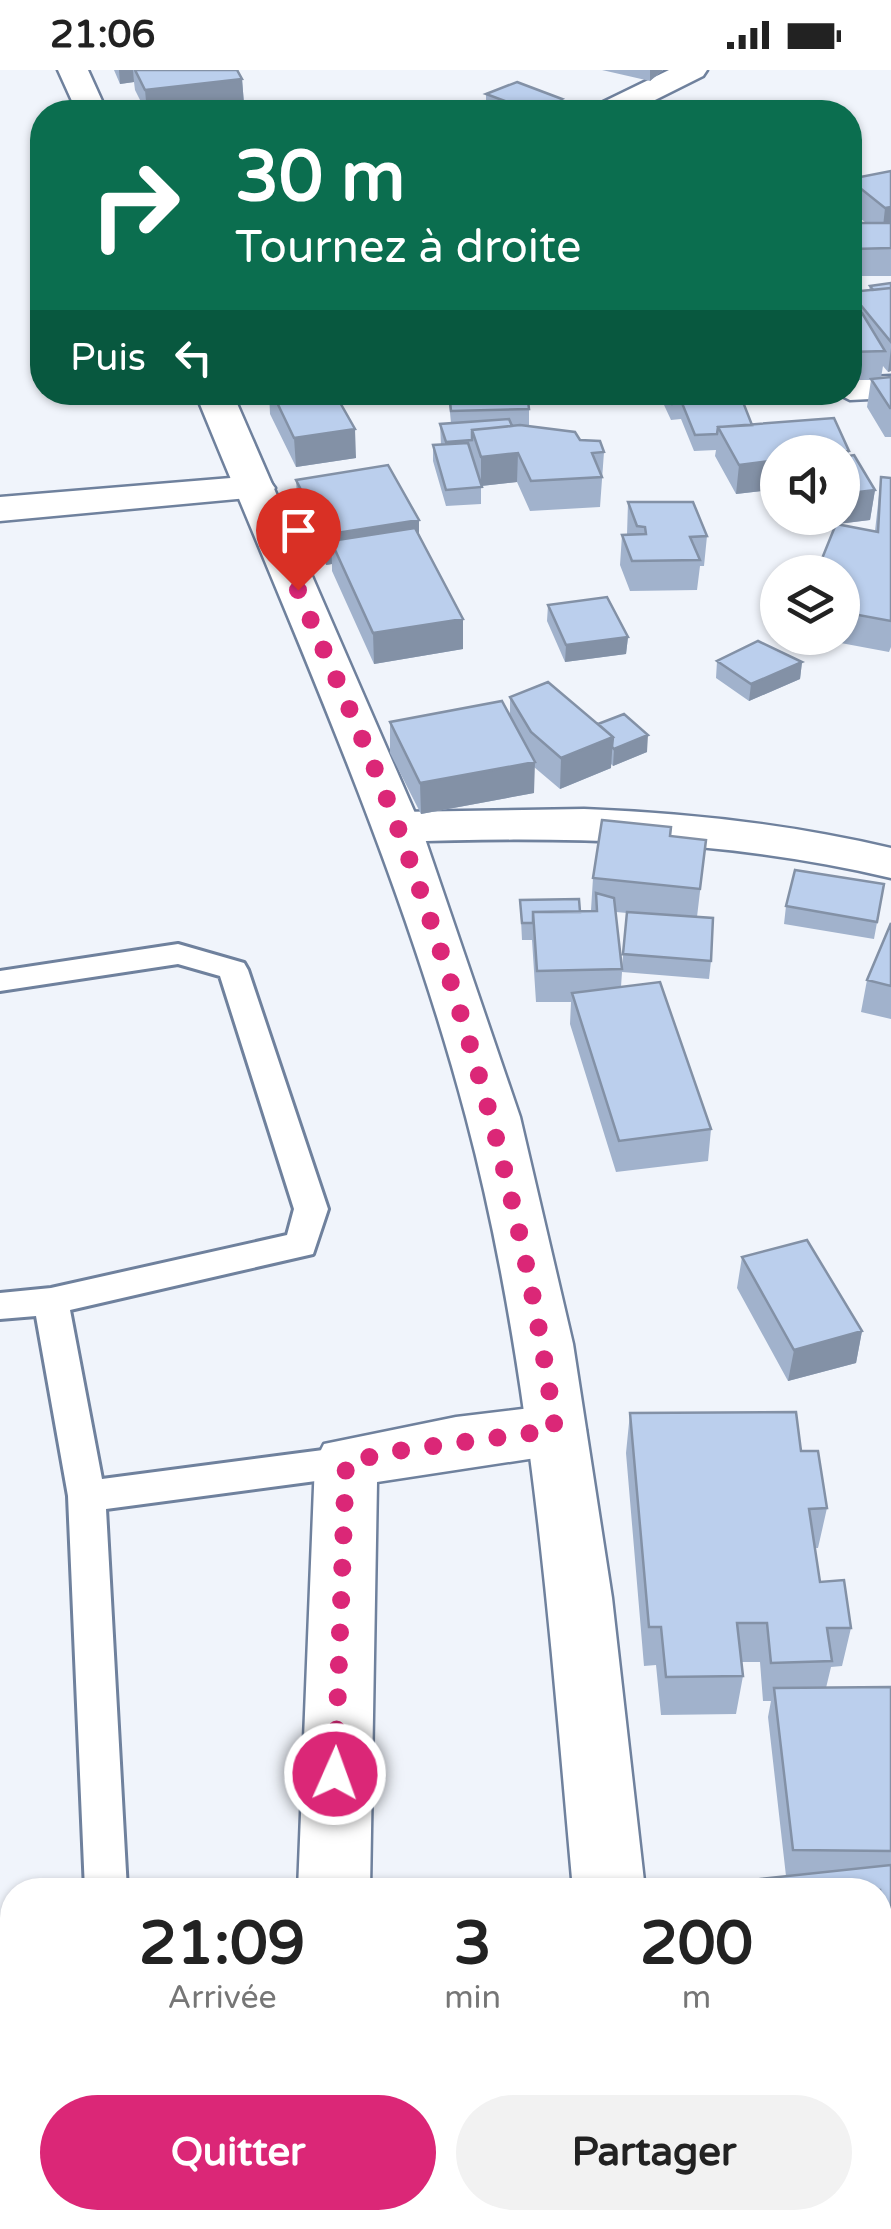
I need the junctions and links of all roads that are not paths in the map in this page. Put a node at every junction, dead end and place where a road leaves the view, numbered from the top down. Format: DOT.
graph roads {
  1 [pos="73,70"];
  2 [pos="692,70"];
  3 [pos="87,100"];
  4 [pos="632,100"];
  5 [pos="891,388"];
  6 [pos="862,389"];
  7 [pos="218,405"];
  8 [pos="255,488"];
  9 [pos="0,509"];
  10 [pos="398,827"];
  11 [pos="891,863"];
  12 [pos="0,981"];
  13 [pos="51,1302"];
  14 [pos="0,1306"];
  15 [pos="555,1430"];
  16 [pos="346,1462"];
  17 [pos="87,1496"];
  18 [pos="105,1878"];
  19 [pos="334,1878"];
  20 [pos="607,1878"];
  1 -- 3 [label="street"];
  2 -- 4 [label="street"];
  5 -- 6 [label="street"];
  7 -- 8 [label="street"];
  8 -- 9 [label="street"];
  8 -- 10 [label="street"];
  10 -- 11 [label="street"];
  10 -- 15 [label="street"];
  12 -- 13 [label="lane"];
  13 -- 14 [label="lane"];
  13 -- 17 [label="lane"];
  15 -- 16 [label="street"];
  15 -- 20 [label="street"];
  16 -- 17 [label="lane"];
  16 -- 19 [label="street"];
  17 -- 18 [label="lane"];
}
